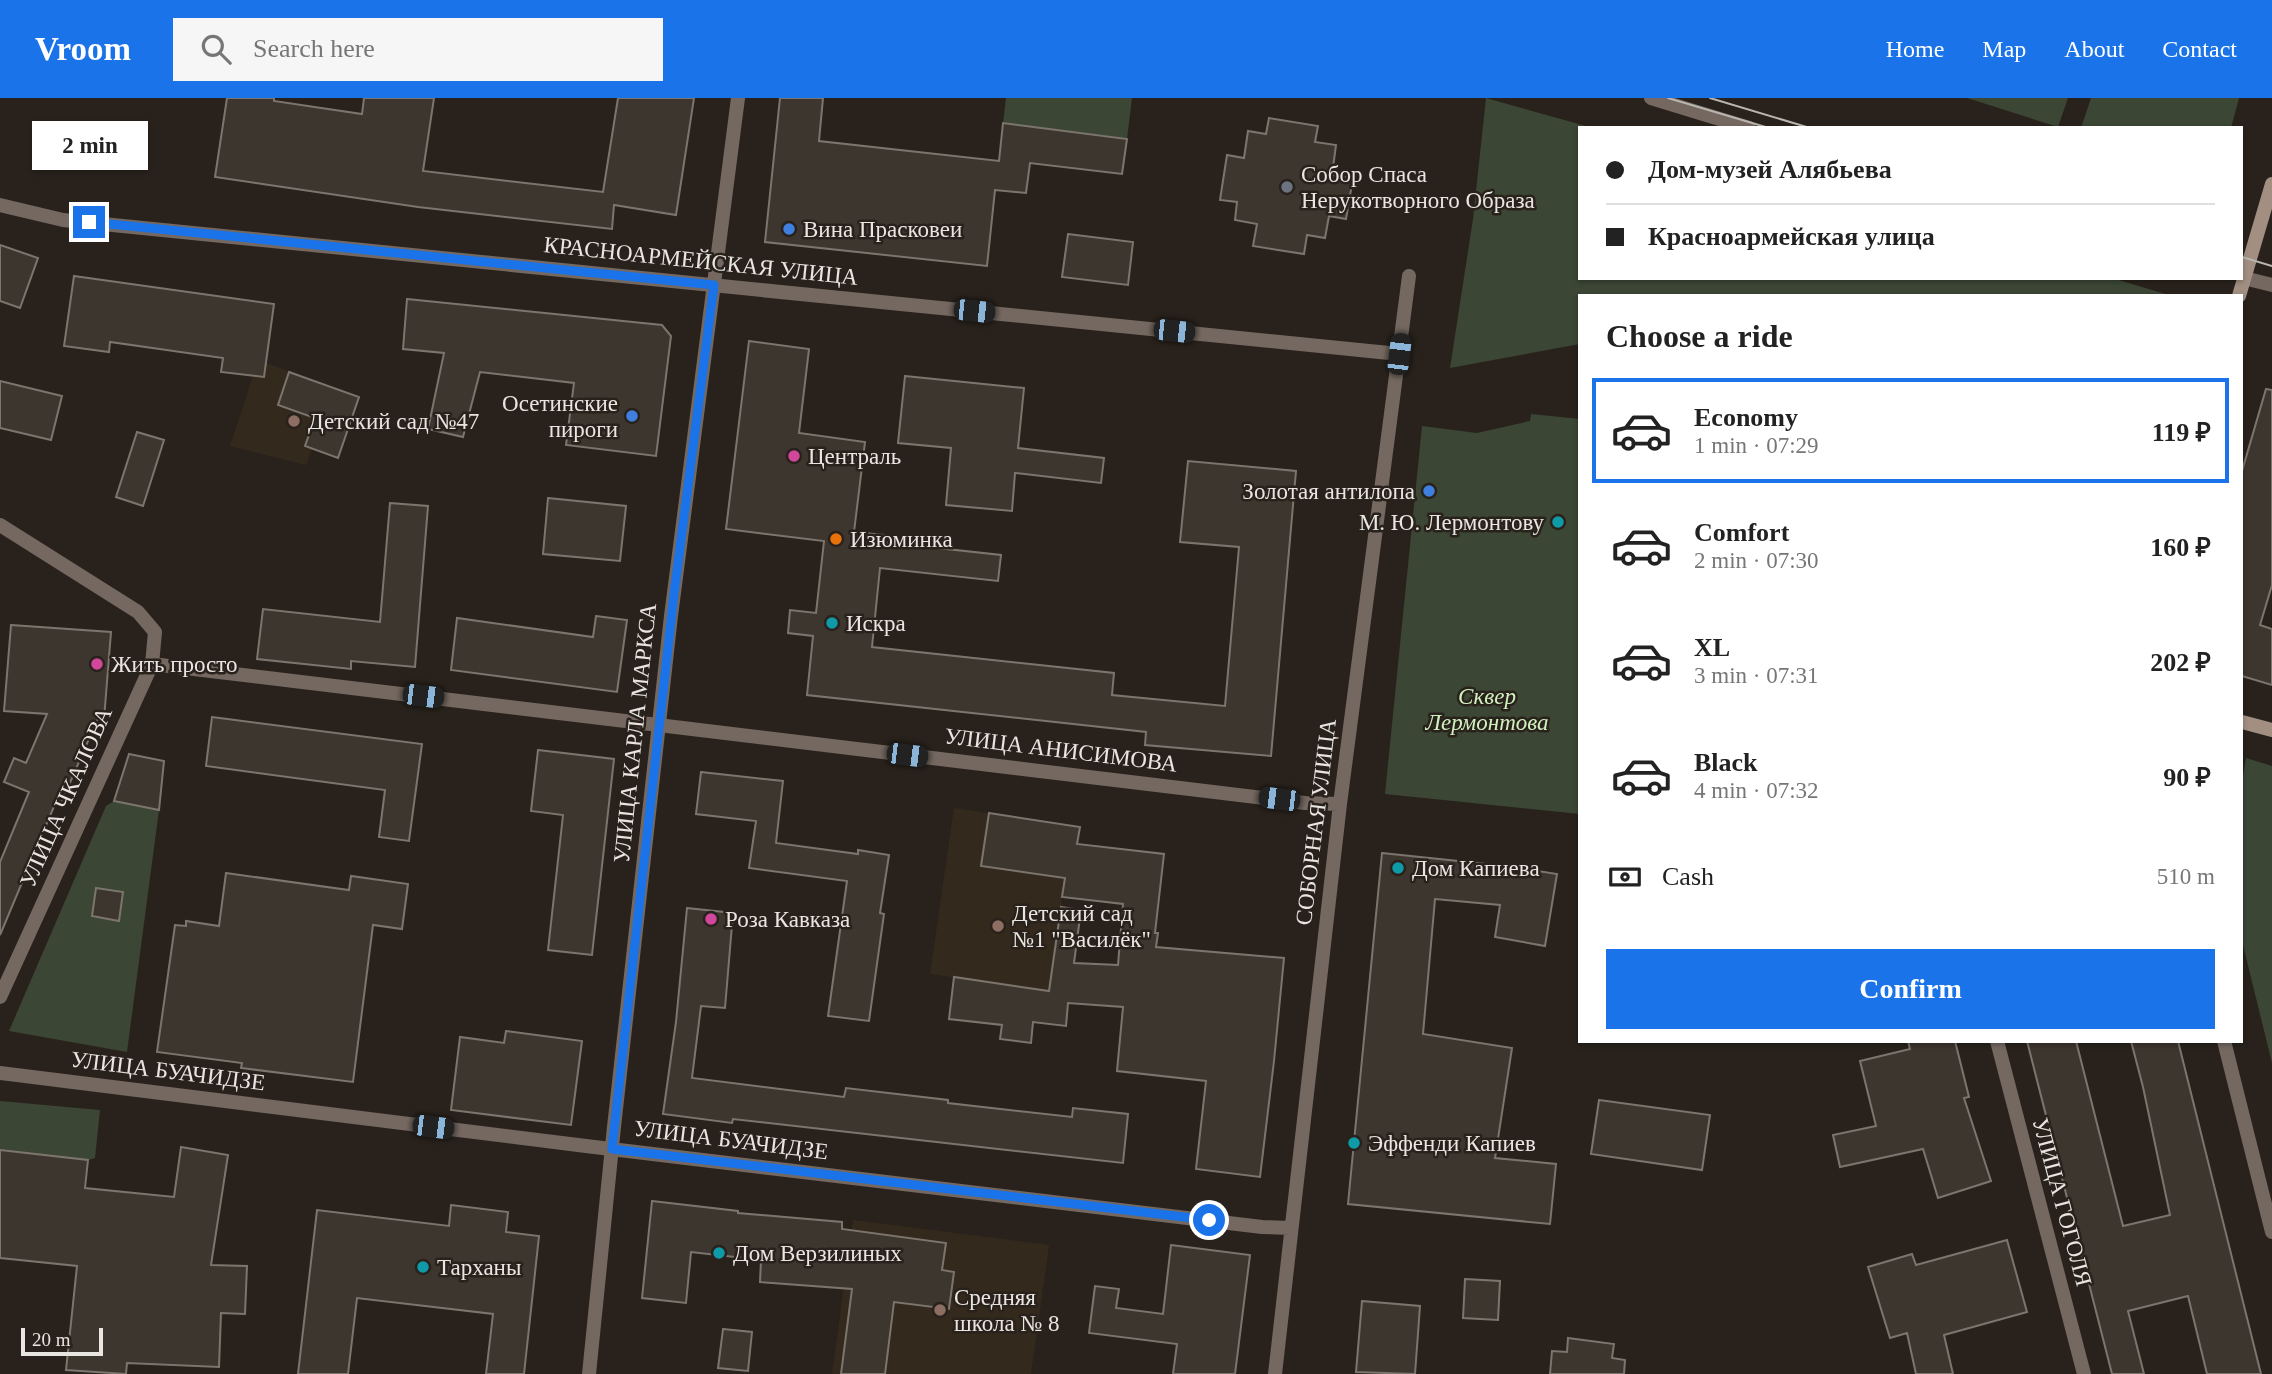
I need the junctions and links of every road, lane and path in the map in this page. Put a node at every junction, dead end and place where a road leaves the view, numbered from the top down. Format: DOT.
graph roads {
  1 [pos="738,98"];
  2 [pos="1651,98"];
  3 [pos="1742,126"];
  4 [pos="2272,184"];
  5 [pos="0,205"];
  6 [pos="1409,276"];
  7 [pos="2243,277"];
  8 [pos="714,285"];
  9 [pos="2272,285"];
  10 [pos="1399,354"];
  11 [pos="0,525"];
  12 [pos="152,664"];
  13 [pos="2243,722"];
  14 [pos="659,725"];
  15 [pos="2272,730"];
  16 [pos="1340,804"];
  17 [pos="0,997"];
  18 [pos="1998,1043"];
  19 [pos="2225,1043"];
  20 [pos="0,1073"];
  21 [pos="612,1149"];
  22 [pos="1290,1228"];
  23 [pos="2272,1232"];
  24 [pos="589,1374"];
  25 [pos="1275,1374"];
  26 [pos="2084,1374"];
  1 -- 8 [label="street, УЛИЦА КАРЛА МАРКСА"];
  2 -- 3 [label="street"];
  4 -- 7 [label="main road"];
  5 -- 8 [label="street, КРАСНОАРМЕЙСКАЯ УЛИЦА"];
  6 -- 10 [label="street, СОБОРНАЯ УЛИЦА"];
  7 -- 9 [label="street"];
  8 -- 10 [label="street, КРАСНОАРМЕЙСКАЯ УЛИЦА"];
  8 -- 14 [label="street, УЛИЦА КАРЛА МАРКСА"];
  10 -- 16 [label="street, СОБОРНАЯ УЛИЦА"];
  11 -- 12 [label="street, УЛИЦА ЧКАЛОВА"];
  12 -- 14 [label="street, УЛИЦА АНИСИМОВА"];
  12 -- 17 [label="street, УЛИЦА ЧКАЛОВА"];
  13 -- 15 [label="main road"];
  14 -- 16 [label="street, УЛИЦА АНИСИМОВА"];
  14 -- 21 [label="street, УЛИЦА КАРЛА МАРКСА"];
  16 -- 22 [label="street, СОБОРНАЯ УЛИЦА"];
  18 -- 26 [label="street, УЛИЦА ГОГОЛЯ"];
  19 -- 23 [label="street"];
  20 -- 21 [label="street, УЛИЦА БУАЧИДЗЕ"];
  21 -- 22 [label="street, УЛИЦА БУАЧИДЗЕ"];
  21 -- 24 [label="street, УЛИЦА КАРЛА МАРКСА"];
  22 -- 25 [label="street, СОБОРНАЯ УЛИЦА"];
}
